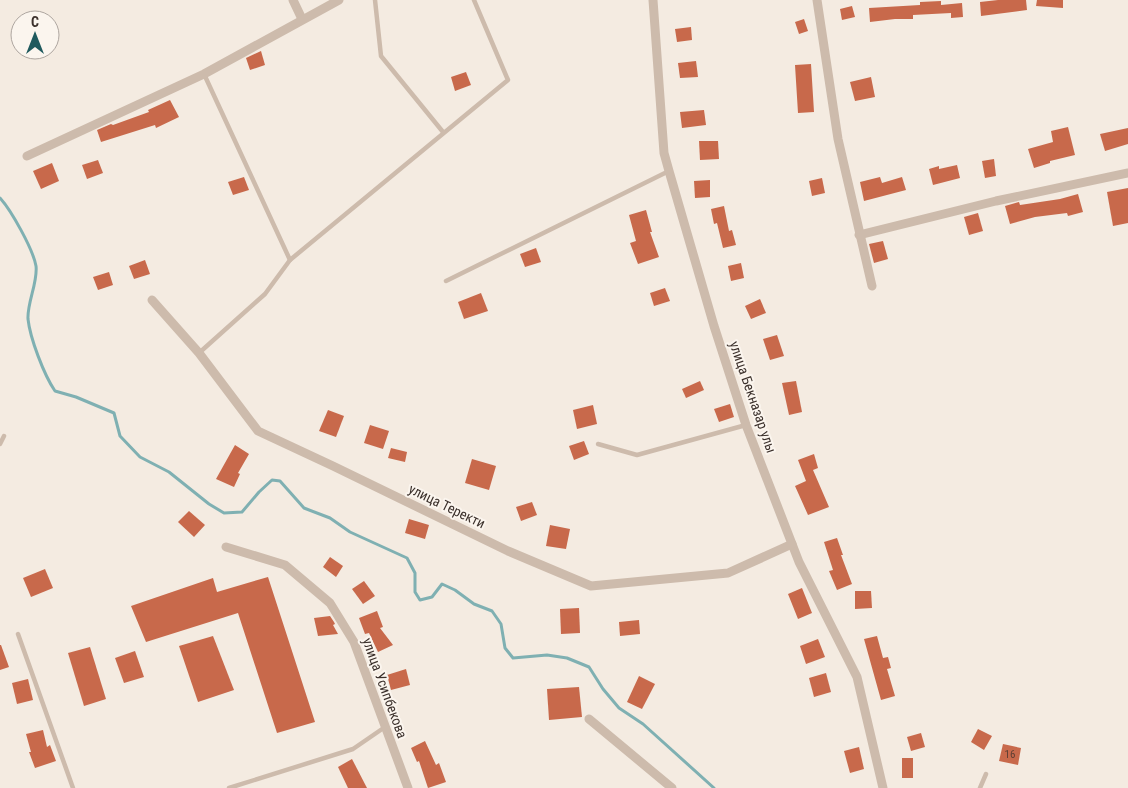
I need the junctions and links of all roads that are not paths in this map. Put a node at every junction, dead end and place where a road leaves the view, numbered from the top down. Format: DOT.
graph roads {
  1 [pos="293,0"];
  2 [pos="339,0"];
  3 [pos="375,0"];
  4 [pos="474,0"];
  5 [pos="653,0"];
  6 [pos="817,0"];
  7 [pos="302,19"];
  8 [pos="204,74"];
  9 [pos="443,132"];
  10 [pos="27,156"];
  11 [pos="669,171"];
  12 [pos="1128,173"];
  13 [pos="859,235"];
  14 [pos="290,260"];
  15 [pos="446,281"];
  16 [pos="872,286"];
  17 [pos="152,300"];
  18 [pos="199,353"];
  19 [pos="746,425"];
  20 [pos="4,436"];
  21 [pos="0,444"];
  22 [pos="598,444"];
  23 [pos="792,544"];
  24 [pos="226,547"];
  25 [pos="18,634"];
  26 [pos="589,719"];
  27 [pos="385,727"];
  28 [pos="986,774"];
  29 [pos="73,788"];
  30 [pos="229,788"];
  31 [pos="408,788"];
  32 [pos="672,788"];
  33 [pos="884,788"];
  34 [pos="980,788"];
  1 -- 7 [label="street"];
  2 -- 7 [label="street"];
  3 -- 9 [label="lane"];
  4 -- 9 [label="lane"];
  5 -- 11 [label="street, улица Бекназар улы"];
  6 -- 13 [label="street"];
  7 -- 8 [label="street"];
  8 -- 10 [label="street"];
  8 -- 14 [label="lane"];
  9 -- 14 [label="lane"];
  11 -- 15 [label="lane"];
  11 -- 19 [label="street, улица Бекназар улы"];
  12 -- 13 [label="street"];
  13 -- 16 [label="street"];
  14 -- 18 [label="lane"];
  17 -- 18 [label="street, улица Теректи"];
  18 -- 23 [label="street, улица Теректи"];
  19 -- 22 [label="lane"];
  19 -- 23 [label="street, улица Бекназар улы"];
  20 -- 21 [label="lane"];
  23 -- 33 [label="street, улица Бекназар улы"];
  24 -- 27 [label="street, улица Усипбекова"];
  25 -- 29 [label="lane"];
  26 -- 32 [label="street"];
  27 -- 30 [label="lane"];
  27 -- 31 [label="street, улица Усипбекова"];
  28 -- 34 [label="lane"];
}
